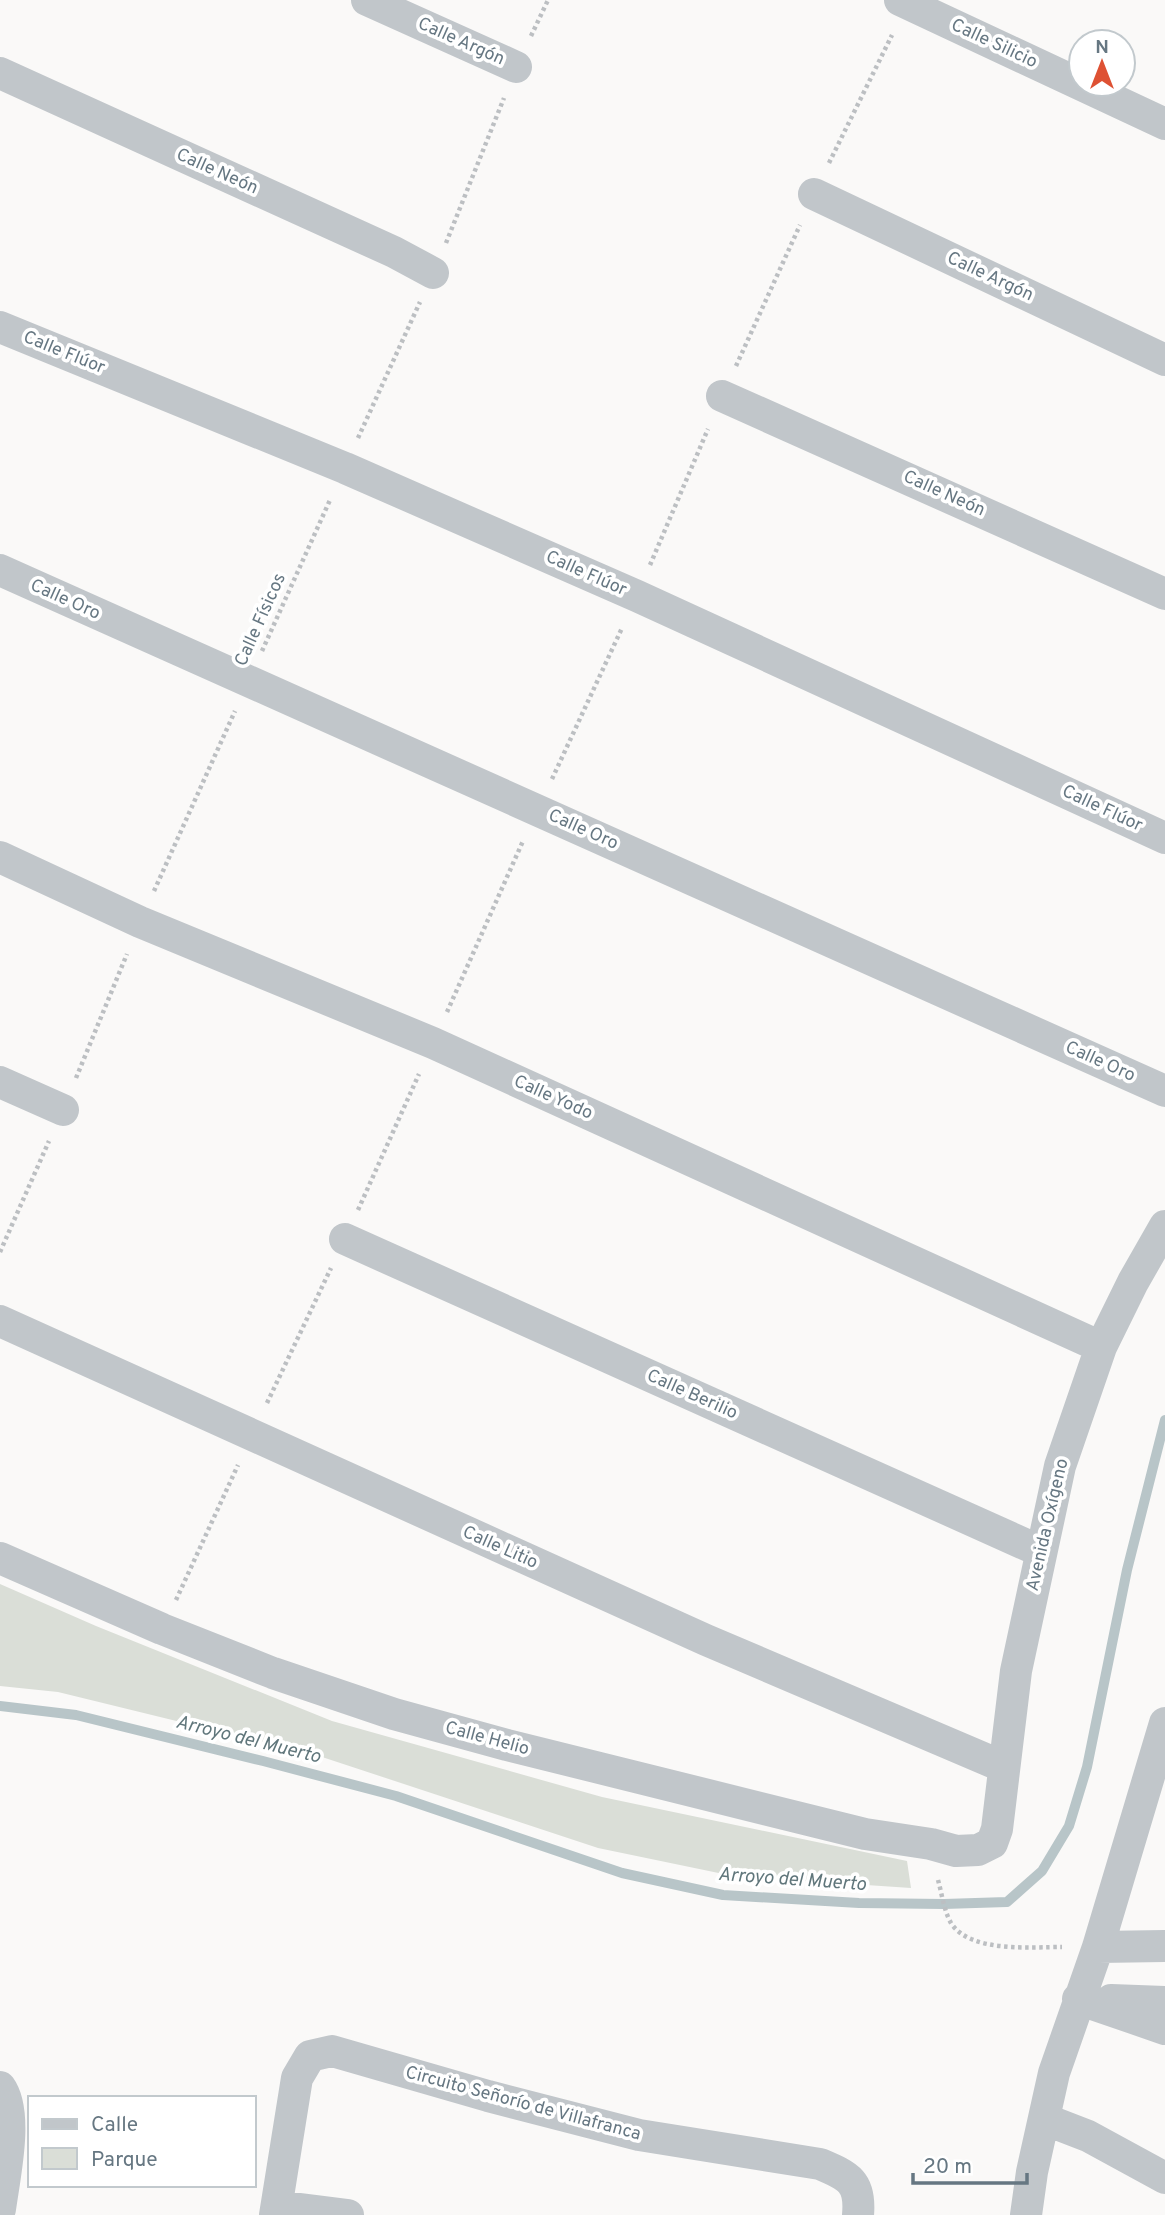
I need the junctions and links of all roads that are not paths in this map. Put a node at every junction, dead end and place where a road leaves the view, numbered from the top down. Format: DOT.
graph roads {
  1 [pos="367,0"];
  2 [pos="900,0"];
  3 [pos="516,67"];
  4 [pos="0,73"];
  5 [pos="1165,124"];
  6 [pos="814,194"];
  7 [pos="433,273"];
  8 [pos="0,327"];
  9 [pos="1165,360"];
  10 [pos="722,396"];
  11 [pos="0,570"];
  12 [pos="1165,594"];
  13 [pos="1165,838"];
  14 [pos="0,857"];
  15 [pos="0,1082"];
  16 [pos="1165,1091"];
  17 [pos="63,1110"];
  18 [pos="1165,1226"];
  19 [pos="345,1240"];
  20 [pos="0,1321"];
  21 [pos="1101,1347"];
  22 [pos="1040,1551"];
  23 [pos="0,1558"];
  24 [pos="1165,1723"];
  25 [pos="1004,1767"];
  26 [pos="992,1843"];
  27 [pos="1165,1946"];
  28 [pos="1098,1947"];
  29 [pos="1078,1999"];
  30 [pos="1165,2002"];
  31 [pos="1165,2029"];
  32 [pos="0,2087"];
  33 [pos="1044,2119"];
  34 [pos="3,2174"];
  35 [pos="1165,2178"];
  36 [pos="0,2209"];
  37 [pos="276,2210"];
  38 [pos="348,2215"];
  39 [pos="858,2215"];
  40 [pos="1026,2215"];
  1 -- 3 [label="street, Calle Argón"];
  2 -- 5 [label="street, Calle Silicio"];
  4 -- 7 [label="street, Calle Neón"];
  6 -- 9 [label="street, Calle Argón"];
  8 -- 13 [label="street, Calle Flúor"];
  10 -- 12 [label="street, Calle Neón"];
  11 -- 16 [label="street, Calle Oro"];
  14 -- 21 [label="street, Calle Yodo"];
  15 -- 17 [label="street"];
  18 -- 21 [label="street, Avenida Oxígeno"];
  19 -- 22 [label="street, Calle Berilio"];
  20 -- 25 [label="street, Calle Litio"];
  21 -- 22 [label="street, Avenida Oxígeno"];
  22 -- 25 [label="street, Avenida Oxígeno"];
  23 -- 26 [label="street, Calle Helio"];
  24 -- 28 [label="street"];
  25 -- 26 [label="street, Avenida Oxígeno"];
  27 -- 28 [label="street"];
  28 -- 29 [label="street"];
  29 -- 30 [label="street"];
  29 -- 31 [label="street"];
  29 -- 33 [label="street"];
  32 -- 34 [label="street"];
  33 -- 35 [label="street"];
  33 -- 40 [label="street"];
  34 -- 36 [label="street"];
  37 -- 38 [label="street, Circuito Señorío de Villafranca"];
  37 -- 39 [label="street, Circuito Señorío de Villafranca"];
}
